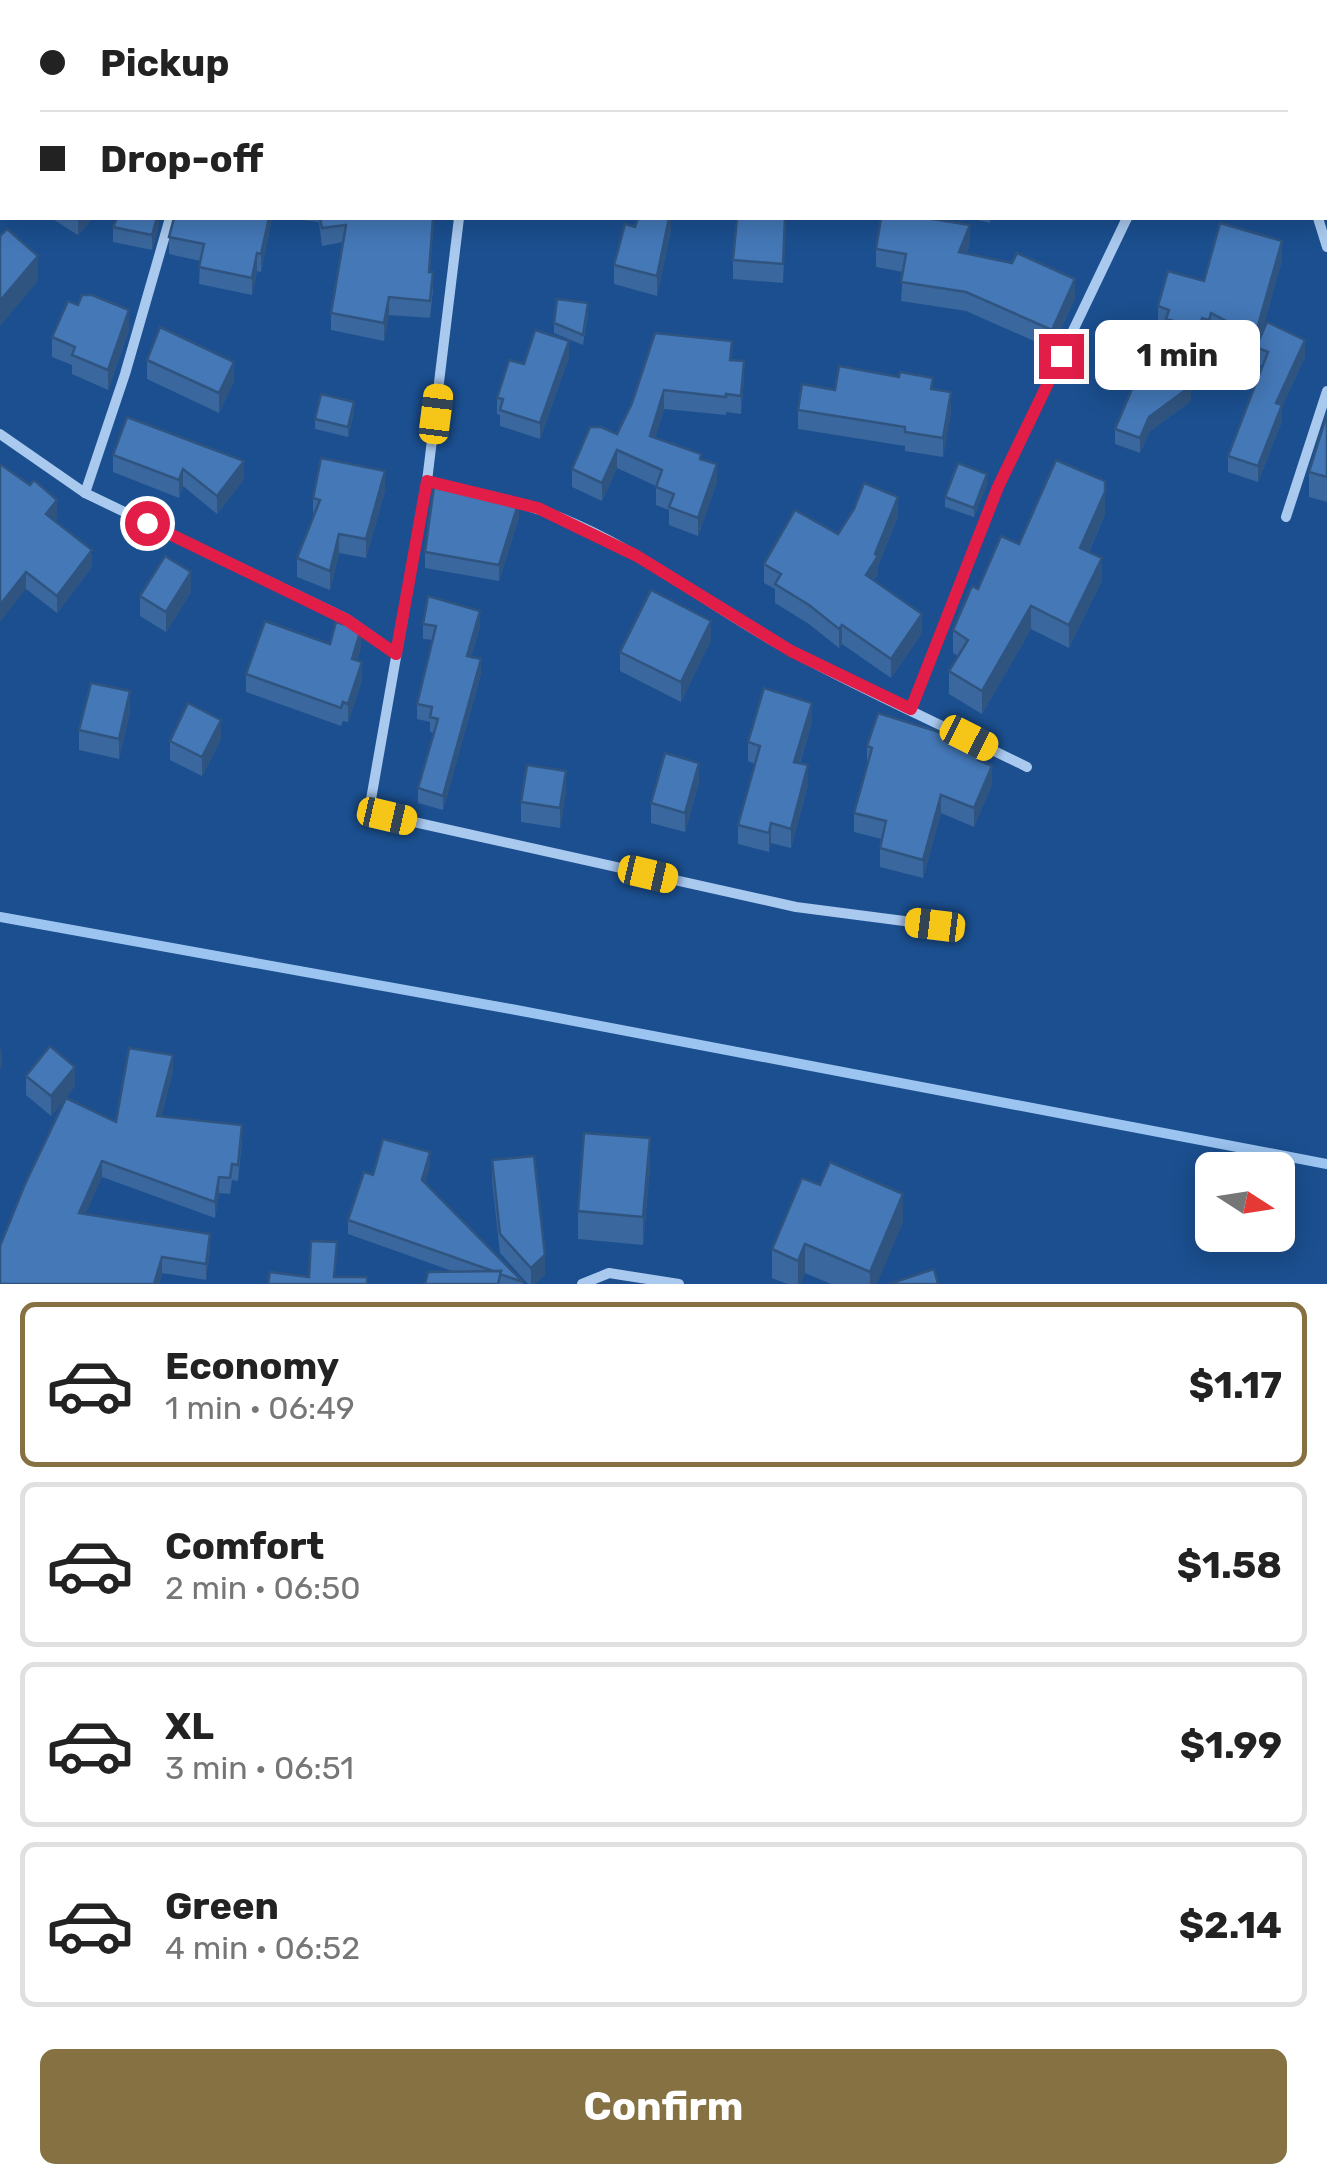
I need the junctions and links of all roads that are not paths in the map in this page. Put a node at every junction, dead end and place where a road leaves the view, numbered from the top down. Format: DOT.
graph roads {
  1 [pos="169,220"];
  2 [pos="458,220"];
  3 [pos="1126,220"];
  4 [pos="1319,220"];
  5 [pos="1327,247"];
  6 [pos="1327,391"];
  7 [pos="0,434"];
  8 [pos="427,481"];
  9 [pos="85,493"];
  10 [pos="1286,517"];
  11 [pos="396,654"];
  12 [pos="911,709"];
  13 [pos="1027,767"];
  14 [pos="935,925"];
  15 [pos="582,1284"];
  16 [pos="678,1284"];
  1 -- 9 [label="street"];
  2 -- 8 [label="street"];
  3 -- 12 [label="street"];
  4 -- 5 [label="street"];
  6 -- 10 [label="street"];
  7 -- 9 [label="street"];
  8 -- 11 [label="street"];
  8 -- 12 [label="street"];
  9 -- 11 [label="street"];
  11 -- 14 [label="street"];
  12 -- 13 [label="street"];
  15 -- 16 [label="street"];
}
